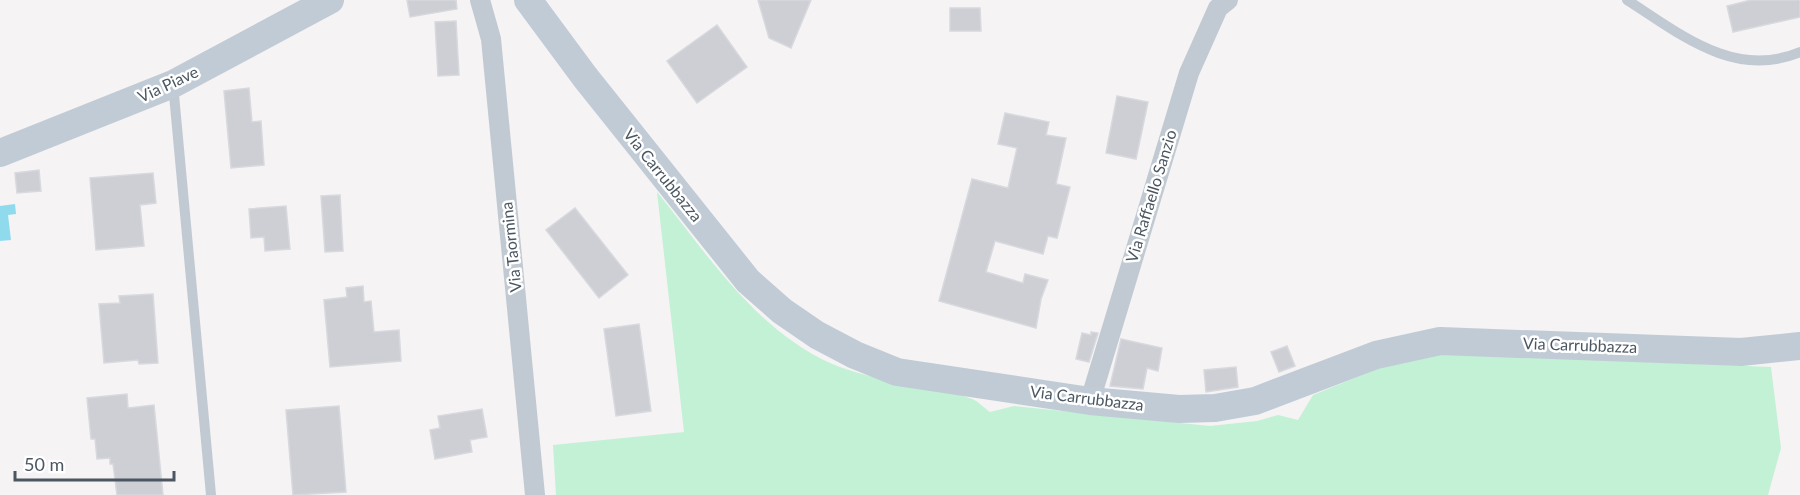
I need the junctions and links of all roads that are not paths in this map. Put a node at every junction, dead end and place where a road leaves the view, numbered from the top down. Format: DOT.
graph roads {
  1 [pos="330,0"];
  2 [pos="480,0"];
  3 [pos="528,0"];
  4 [pos="1228,0"];
  5 [pos="1627,0"];
  6 [pos="1800,52"];
  7 [pos="173,84"];
  8 [pos="0,153"];
  9 [pos="1800,346"];
  10 [pos="1090,400"];
  11 [pos="211,495"];
  12 [pos="536,495"];
  1 -- 7 [label="main road, Via Piave"];
  2 -- 12 [label="street, Via Taormina"];
  3 -- 10 [label="main road, Via Carrubbazza"];
  4 -- 10 [label="street, Via Raffaello Sanzio"];
  5 -- 6 [label="lane"];
  7 -- 8 [label="main road, Via Piave"];
  7 -- 11 [label="lane"];
  9 -- 10 [label="main road, Via Carrubbazza"];
}
